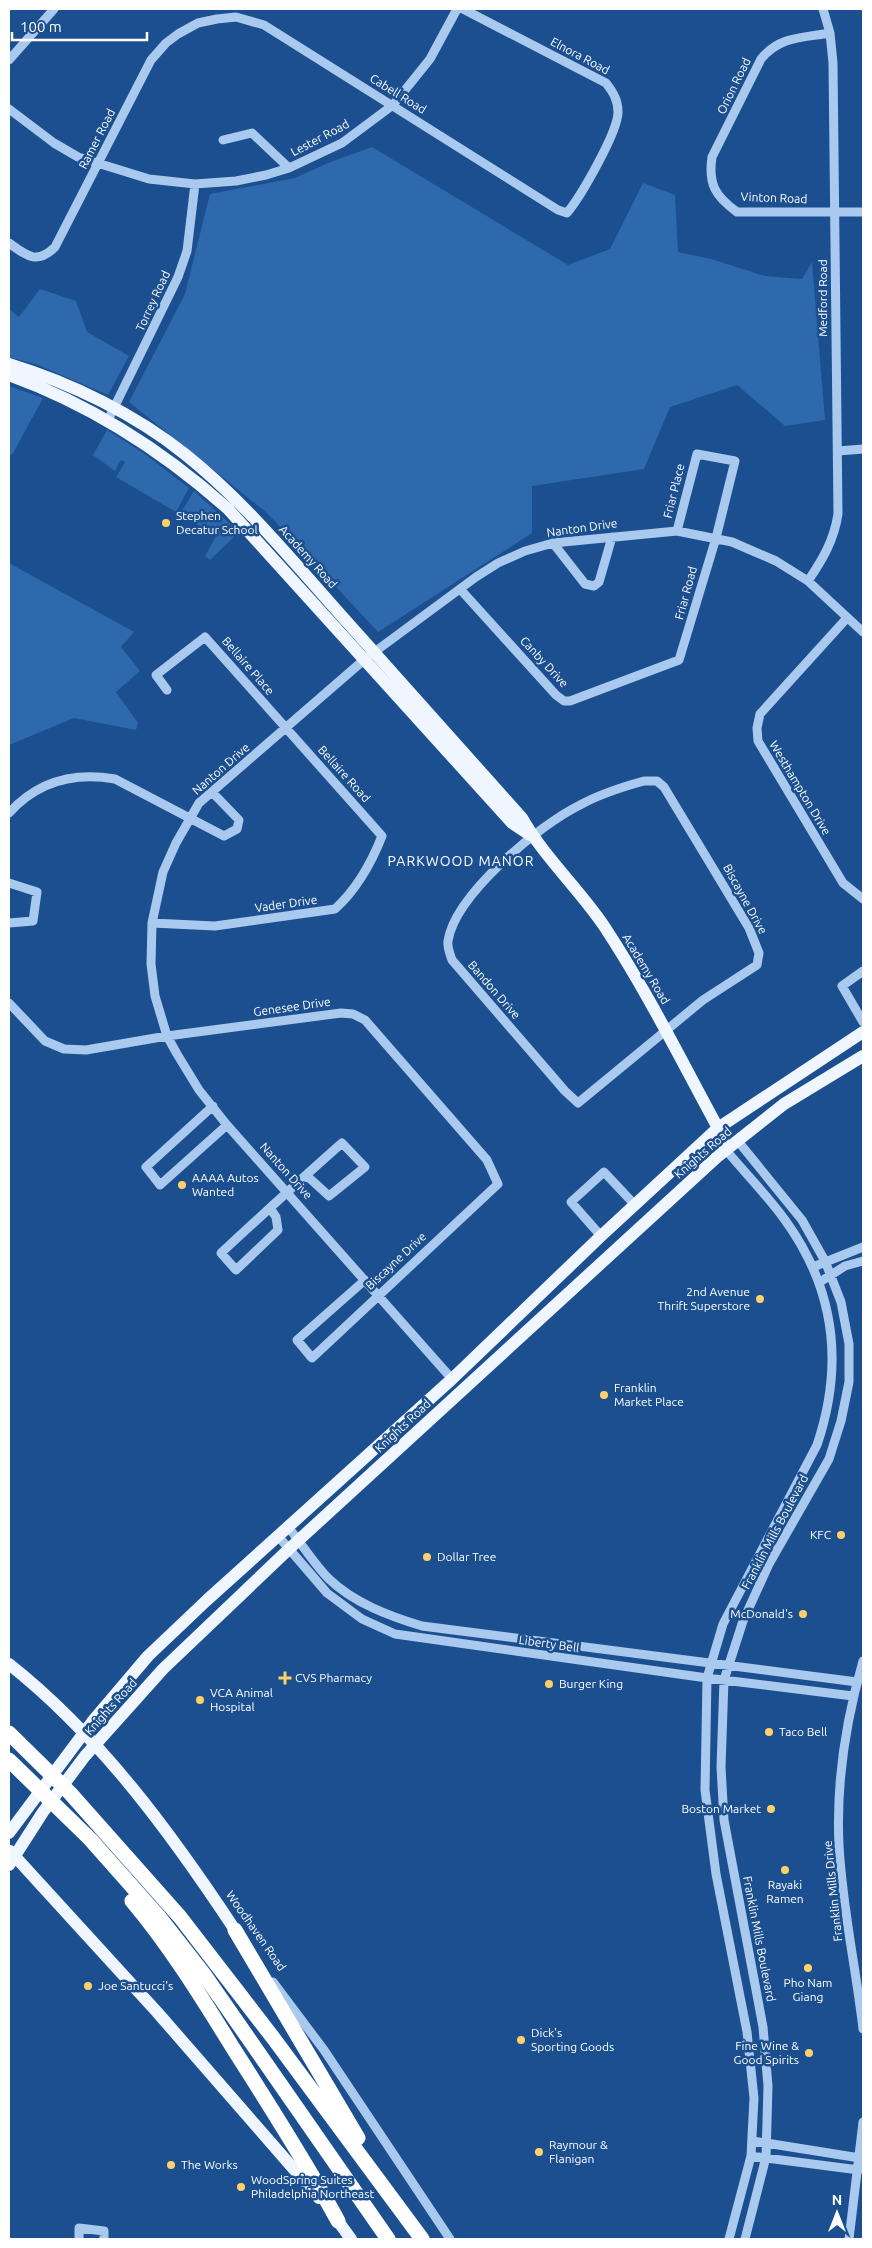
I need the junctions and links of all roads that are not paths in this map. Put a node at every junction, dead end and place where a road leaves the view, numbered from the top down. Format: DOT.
graph roads {
  1 [pos="54,9"];
  2 [pos="457,9"];
  3 [pos="463,9"];
  4 [pos="823,9"];
  5 [pos="212,20"];
  6 [pos="830,33"];
  7 [pos="9,60"];
  8 [pos="393,105"];
  9 [pos="9,109"];
  10 [pos="223,140"];
  11 [pos="99,164"];
  12 [pos="711,167"];
  13 [pos="289,168"];
  14 [pos="195,184"];
  15 [pos="563,212"];
  16 [pos="863,212"];
  17 [pos="835,213"];
  18 [pos="9,243"];
  19 [pos="9,364"];
  20 [pos="9,375"];
  21 [pos="114,408"];
  22 [pos="108,420"];
  23 [pos="863,449"];
  24 [pos="838,451"];
  25 [pos="677,531"];
  26 [pos="612,537"];
  27 [pos="716,538"];
  28 [pos="553,543"];
  29 [pos="808,581"];
  30 [pos="460,589"];
  31 [pos="847,618"];
  32 [pos="863,632"];
  33 [pos="682,655"];
  34 [pos="370,656"];
  35 [pos="167,690"];
  36 [pos="287,729"];
  37 [pos="660,784"];
  38 [pos="212,792"];
  39 [pos="9,813"];
  40 [pos="191,817"];
  41 [pos="382,836"];
  42 [pos="532,837"];
  43 [pos="9,883"];
  44 [pos="863,899"];
  45 [pos="9,923"];
  46 [pos="152,923"];
  47 [pos="863,971"];
  48 [pos="9,1002"];
  49 [pos="863,1022"];
  50 [pos="666,1031"];
  51 [pos="863,1032"];
  52 [pos="167,1036"];
  53 [pos="863,1056"];
  54 [pos="578,1102"];
  55 [pos="213,1106"];
  56 [pos="227,1125"];
  57 [pos="718,1128"];
  58 [pos="737,1140"];
  59 [pos="726,1150"];
  60 [pos="306,1175"];
  61 [pos="494,1187"];
  62 [pos="288,1191"];
  63 [pos="634,1205"];
  64 [pos="270,1208"];
  65 [pos="601,1236"];
  66 [pos="863,1247"];
  67 [pos="825,1261"];
  68 [pos="863,1261"];
  69 [pos="813,1268"];
  70 [pos="832,1274"];
  71 [pos="365,1280"];
  72 [pos="820,1282"];
  73 [pos="379,1294"];
  74 [pos="452,1379"];
  75 [pos="288,1527"];
  76 [pos="278,1536"];
  77 [pos="299,1540"];
  78 [pos="289,1549"];
  79 [pos="863,1661"];
  80 [pos="9,1664"];
  81 [pos="712,1664"];
  82 [pos="728,1666"];
  83 [pos="708,1678"];
  84 [pos="724,1680"];
  85 [pos="857,1682"];
  86 [pos="853,1696"];
  87 [pos="84,1731"];
  88 [pos="9,1733"];
  89 [pos="95,1744"];
  90 [pos="9,1760"];
  91 [pos="66,1818"];
  92 [pos="9,1833"];
  93 [pos="10,1856"];
  94 [pos="235,1930"];
  95 [pos="863,2029"];
  96 [pos="863,2122"];
  97 [pos="752,2141"];
  98 [pos="766,2144"];
  99 [pos="751,2156"];
  100 [pos="766,2157"];
  101 [pos="860,2158"];
  102 [pos="859,2170"];
  103 [pos="403,2212"];
  104 [pos="338,2221"];
  105 [pos="79,2239"];
  106 [pos="104,2239"];
  107 [pos="351,2239"];
  108 [pos="388,2239"];
  109 [pos="422,2239"];
  110 [pos="450,2239"];
  111 [pos="729,2239"];
  112 [pos="745,2239"];
  113 [pos="849,2239"];
  1 -- 7 [label="street"];
  2 -- 8 [label="street, Lester Road"];
  3 -- 15 [label="street, Elnora Road"];
  4 -- 6 [label="street, Medford Road"];
  5 -- 8 [label="street, Cabell Road"];
  5 -- 11 [label="street, Ramer Road"];
  6 -- 12 [label="street, Orion Road"];
  6 -- 17 [label="street, Medford Road"];
  8 -- 13 [label="street, Lester Road"];
  8 -- 15 [label="street, Cabell Road"];
  9 -- 11 [label="street, Lester Road"];
  10 -- 13 [label="street"];
  11 -- 14 [label="street, Lester Road"];
  11 -- 18 [label="street, Ramer Road"];
  12 -- 17 [label="street, Vinton Road"];
  13 -- 14 [label="street, Lester Road"];
  14 -- 21 [label="street, Torrey Road"];
  16 -- 17 [label="street, Vinton Road"];
  17 -- 24 [label="street, Medford Road"];
  19 -- 21 [label="main road, Academy Road"];
  20 -- 22 [label="main road, Academy Road"];
  21 -- 22 [label="street, Torrey Road"];
  21 -- 34 [label="main road, Academy Road"];
  22 -- 34 [label="main road, Academy Road"];
  23 -- 24 [label="street"];
  24 -- 29 [label="street, Medford Road"];
  25 -- 26 [label="street, Nanton Drive"];
  25 -- 27 [label="street, Nanton Drive"];
  25 -- 27 [label="street, Friar Place"];
  26 -- 28 [label="street, Nanton Drive"];
  26 -- 28 [label="street"];
  27 -- 29 [label="street, Nanton Drive"];
  27 -- 33 [label="street, Friar Road"];
  28 -- 30 [label="street, Nanton Drive"];
  29 -- 31 [label="street, Nanton Drive"];
  30 -- 33 [label="street, Canby Drive"];
  30 -- 34 [label="street, Nanton Drive"];
  31 -- 32 [label="street, Nanton Drive"];
  31 -- 44 [label="street, Westhampton Drive"];
  34 -- 36 [label="street, Nanton Drive"];
  34 -- 42 [label="main road, Academy Road"];
  35 -- 36 [label="street, Bellaire Place"];
  36 -- 38 [label="street, Nanton Drive"];
  36 -- 41 [label="street, Bellaire Road"];
  37 -- 42 [label="street, Bandon Drive"];
  37 -- 50 [label="street, Biscayne Drive"];
  38 -- 40 [label="street, Nanton Drive"];
  38 -- 40 [label="street"];
  39 -- 40 [label="street"];
  40 -- 46 [label="street, Nanton Drive"];
  41 -- 46 [label="street, Vader Drive"];
  42 -- 50 [label="main road, Academy Road"];
  42 -- 54 [label="street, Bandon Drive"];
  43 -- 45 [label="street"];
  46 -- 52 [label="street, Nanton Drive"];
  47 -- 49 [label="street"];
  48 -- 52 [label="street, Genesee Drive"];
  50 -- 54 [label="street, Biscayne Drive"];
  50 -- 57 [label="main road, Academy Road"];
  51 -- 57 [label="main road, Knights Road"];
  52 -- 55 [label="street, Nanton Drive"];
  52 -- 61 [label="street, Genesee Drive"];
  53 -- 58 [label="main road, Knights Road"];
  55 -- 56 [label="street, Nanton Drive"];
  55 -- 56 [label="street"];
  56 -- 62 [label="street, Nanton Drive"];
  57 -- 58 [label="main road, Academy Road"];
  57 -- 59 [label="main road, Academy Road"];
  57 -- 63 [label="main road, Knights Road"];
  58 -- 59 [label="main road, Knights Road"];
  58 -- 67 [label="street, Franklin Mills Boulevard"];
  59 -- 69 [label="street, Franklin Mills Boulevard"];
  59 -- 77 [label="main road, Knights Road"];
  60 -- 60 [label="street"];
  60 -- 62 [label="street"];
  61 -- 73 [label="street, Biscayne Drive"];
  62 -- 64 [label="street"];
  62 -- 71 [label="street, Nanton Drive"];
  63 -- 65 [label="main road, Knights Road"];
  63 -- 65 [label="street"];
  64 -- 64 [label="street"];
  65 -- 74 [label="main road, Knights Road"];
  66 -- 67 [label="street"];
  67 -- 69 [label="street"];
  67 -- 70 [label="street, Franklin Mills Boulevard"];
  68 -- 70 [label="street"];
  69 -- 72 [label="street, Franklin Mills Boulevard"];
  70 -- 72 [label="street"];
  70 -- 82 [label="street, Franklin Mills Boulevard"];
  71 -- 73 [label="street, Nanton Drive"];
  71 -- 73 [label="street, Biscayne Drive"];
  72 -- 81 [label="street, Franklin Mills Boulevard"];
  73 -- 74 [label="street, Nanton Drive"];
  74 -- 75 [label="main road, Knights Road"];
  75 -- 76 [label="main road, Knights Road"];
  75 -- 77 [label="street, Liberty Bell"];
  76 -- 78 [label="street, Liberty Bell"];
  76 -- 87 [label="main road, Knights Road"];
  77 -- 78 [label="main road, Knights Road"];
  77 -- 81 [label="street, Liberty Bell"];
  78 -- 83 [label="street, Liberty Bell"];
  78 -- 89 [label="main road, Knights Road"];
  79 -- 85 [label="street, Franklin Mills Drive"];
  80 -- 87 [label="main road, Woodhaven Road"];
  81 -- 82 [label="street, Liberty Bell"];
  81 -- 83 [label="street, Franklin Mills Boulevard"];
  82 -- 84 [label="street, Franklin Mills Boulevard"];
  82 -- 85 [label="street, Liberty Bell"];
  83 -- 84 [label="street, Liberty Bell"];
  83 -- 97 [label="street, Franklin Mills Boulevard"];
  84 -- 86 [label="street, Liberty Bell"];
  84 -- 98 [label="street, Franklin Mills Boulevard"];
  85 -- 86 [label="street, Franklin Mills Drive"];
  86 -- 95 [label="street, Franklin Mills Drive"];
  87 -- 89 [label="main road, Woodhaven Road"];
  87 -- 92 [label="main road, Knights Road"];
  88 -- 103 [label="highway"];
  89 -- 93 [label="main road, Knights Road"];
  89 -- 94 [label="main road, Woodhaven Road"];
  90 -- 91 [label="highway"];
  91 -- 104 [label="highway"];
  91 -- 108 [label="highway"];
  93 -- 104 [label="main road"];
  94 -- 103 [label="highway"];
  94 -- 110 [label="street, Woodhaven Road"];
  96 -- 101 [label="street"];
  97 -- 98 [label="street"];
  97 -- 99 [label="street, Franklin Mills Boulevard"];
  98 -- 100 [label="street, Franklin Mills Boulevard"];
  98 -- 101 [label="street"];
  99 -- 100 [label="street"];
  99 -- 111 [label="street, Franklin Mills Boulevard"];
  100 -- 102 [label="street"];
  100 -- 112 [label="street, Franklin Mills Boulevard"];
  101 -- 102 [label="street"];
  102 -- 113 [label="street"];
  103 -- 109 [label="highway"];
  104 -- 107 [label="main road"];
  105 -- 106 [label="street"];
}
